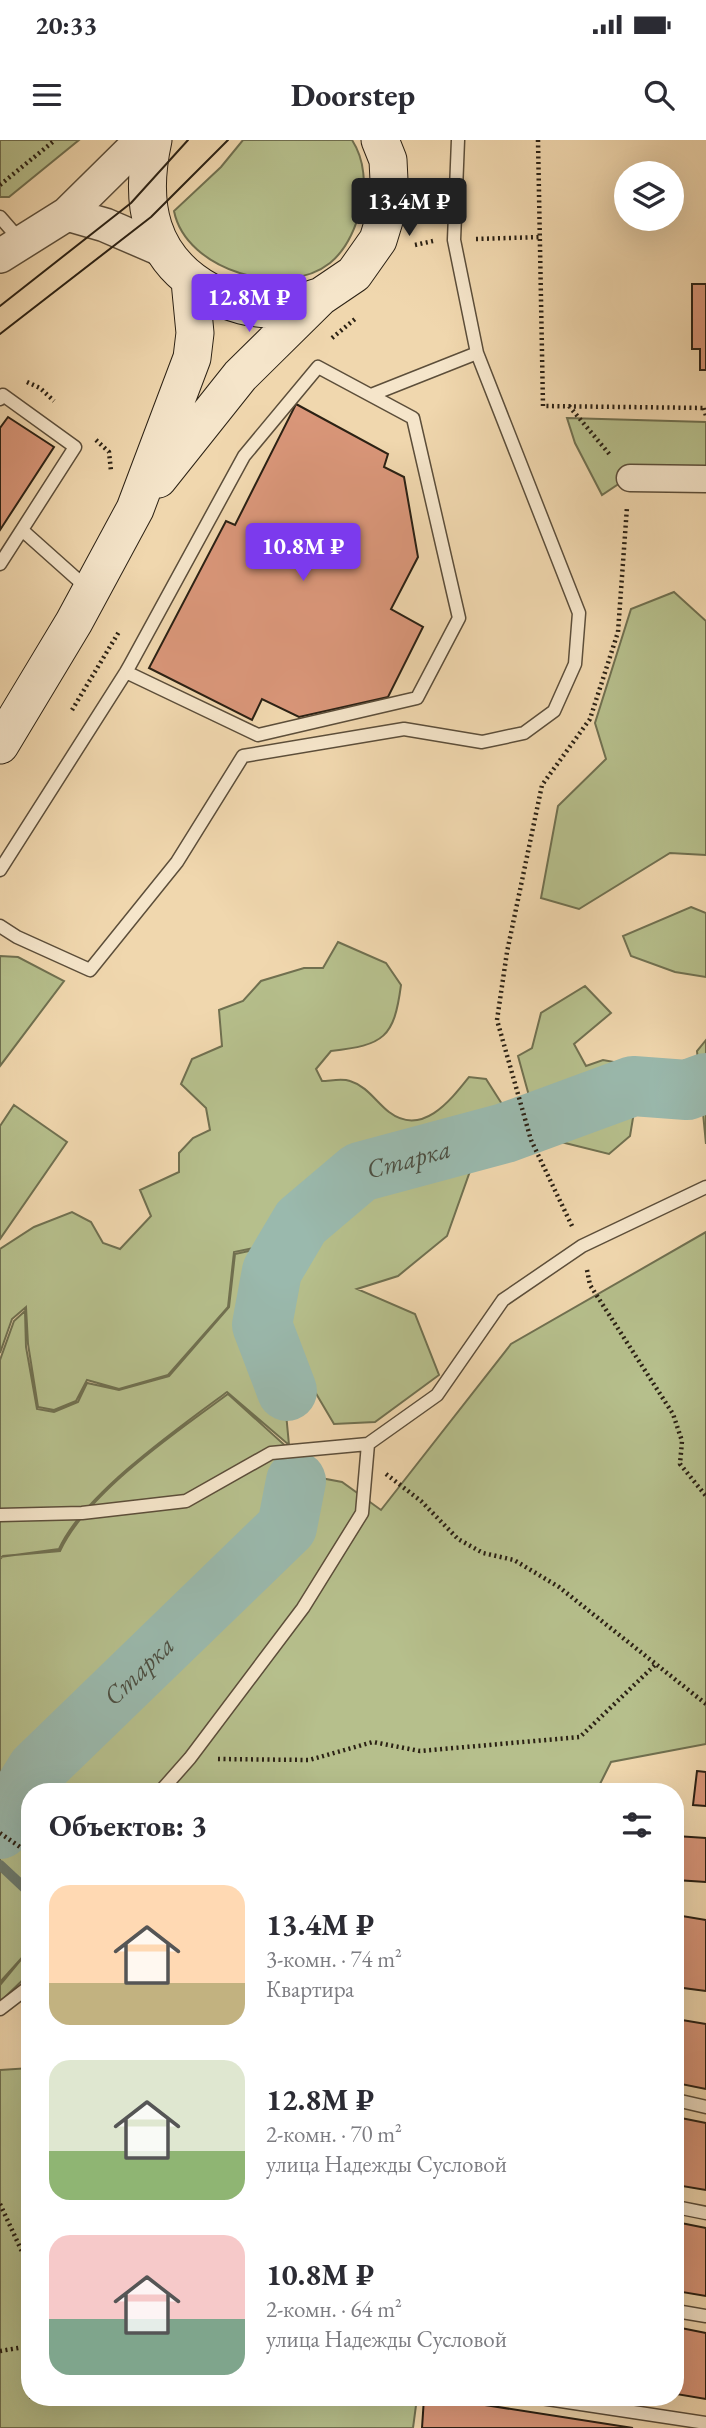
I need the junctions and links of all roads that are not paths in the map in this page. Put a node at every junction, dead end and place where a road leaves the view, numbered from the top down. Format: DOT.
graph roads {
  1 [pos="142,140"];
  2 [pos="153,140"];
  3 [pos="380,140"];
  4 [pos="458,140"];
  5 [pos="67,214"];
  6 [pos="0,217"];
  7 [pos="11,250"];
  8 [pos="163,250"];
  9 [pos="190,281"];
  10 [pos="320,297"];
  11 [pos="477,353"];
  12 [pos="371,395"];
  13 [pos="0,399"];
  14 [pos="630,478"];
  15 [pos="706,480"];
  16 [pos="135,509"];
  17 [pos="22,530"];
  18 [pos="0,564"];
  19 [pos="91,592"];
  20 [pos="126,672"];
  21 [pos="3,733"];
  22 [pos="0,870"];
  23 [pos="0,926"];
  24 [pos="706,1187"];
  25 [pos="368,1444"];
  26 [pos="0,1515"];
  27 [pos="168,1783"];
  28 [pos="21,1993"];
  29 [pos="0,2009"];
  30 [pos="684,2102"];
  31 [pos="706,2107"];
  32 [pos="684,2209"];
  33 [pos="706,2213"];
  34 [pos="684,2312"];
  35 [pos="706,2316"];
  36 [pos="594,2406"];
  37 [pos="706,2423"];
  1 -- 5 [label="street"];
  2 -- 8 [label="main road"];
  3 -- 10 [label="main road"];
  4 -- 11 [label="lane"];
  5 -- 7 [label="street"];
  5 -- 8 [label="street"];
  6 -- 7 [label="lane"];
  8 -- 9 [label="main road"];
  9 -- 10 [label="main road"];
  9 -- 16 [label="main road"];
  10 -- 16 [label="main road"];
  11 -- 12 [label="lane"];
  11 -- 23 [label="lane"];
  12 -- 20 [label="lane"];
  12 -- 20 [label="lane"];
  13 -- 17 [label="lane"];
  14 -- 15 [label="street"];
  16 -- 19 [label="main road"];
  17 -- 18 [label="lane"];
  17 -- 19 [label="lane"];
  19 -- 21 [label="main road"];
  20 -- 22 [label="lane"];
  24 -- 25 [label="lane"];
  25 -- 26 [label="lane"];
  25 -- 27 [label="lane"];
  28 -- 29 [label="lane"];
  30 -- 31 [label="lane"];
  32 -- 33 [label="lane"];
  34 -- 35 [label="lane"];
  36 -- 37 [label="lane"];
}
